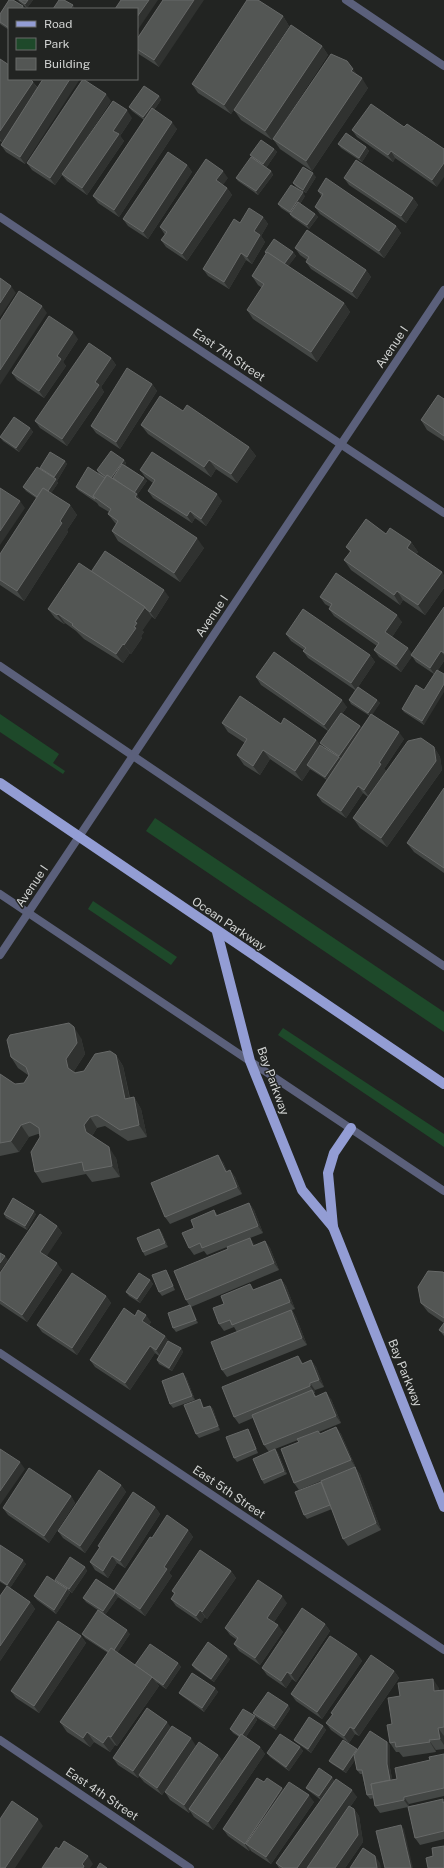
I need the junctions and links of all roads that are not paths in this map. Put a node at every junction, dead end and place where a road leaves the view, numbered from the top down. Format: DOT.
graph roads {
  1 [pos="346,0"];
  2 [pos="444,66"];
  3 [pos="0,217"];
  4 [pos="444,290"];
  5 [pos="341,444"];
  6 [pos="444,513"];
  7 [pos="0,666"];
  8 [pos="133,755"];
  9 [pos="0,783"];
  10 [pos="79,837"];
  11 [pos="0,894"];
  12 [pos="28,912"];
  13 [pos="217,932"];
  14 [pos="0,955"];
  15 [pos="444,966"];
  16 [pos="250,1061"];
  17 [pos="444,1084"];
  18 [pos="350,1128"];
  19 [pos="444,1191"];
  20 [pos="333,1226"];
  21 [pos="0,1353"];
  22 [pos="444,1507"];
  23 [pos="444,1650"];
  24 [pos="0,1740"];
  25 [pos="190,1868"];
  1 -- 2 [label="street"];
  3 -- 5 [label="street, East 7th Street"];
  4 -- 5 [label="street, Avenue I"];
  5 -- 6 [label="street, East 7th Street"];
  5 -- 8 [label="street, Avenue I"];
  7 -- 8 [label="street"];
  8 -- 10 [label="street, Avenue I"];
  8 -- 15 [label="street"];
  9 -- 10 [label="main road, Ocean Parkway"];
  10 -- 12 [label="street, Avenue I"];
  10 -- 13 [label="main road, Ocean Parkway"];
  11 -- 12 [label="street"];
  12 -- 14 [label="street, Avenue I"];
  12 -- 16 [label="street"];
  13 -- 16 [label="main road, Bay Parkway"];
  13 -- 17 [label="main road, Ocean Parkway"];
  16 -- 18 [label="street"];
  16 -- 20 [label="main road, Bay Parkway"];
  18 -- 19 [label="street"];
  18 -- 20 [label="main road, Bay Parkway"];
  20 -- 22 [label="main road, Bay Parkway"];
  21 -- 23 [label="street, East 5th Street"];
  24 -- 25 [label="street, East 4th Street"];
}
